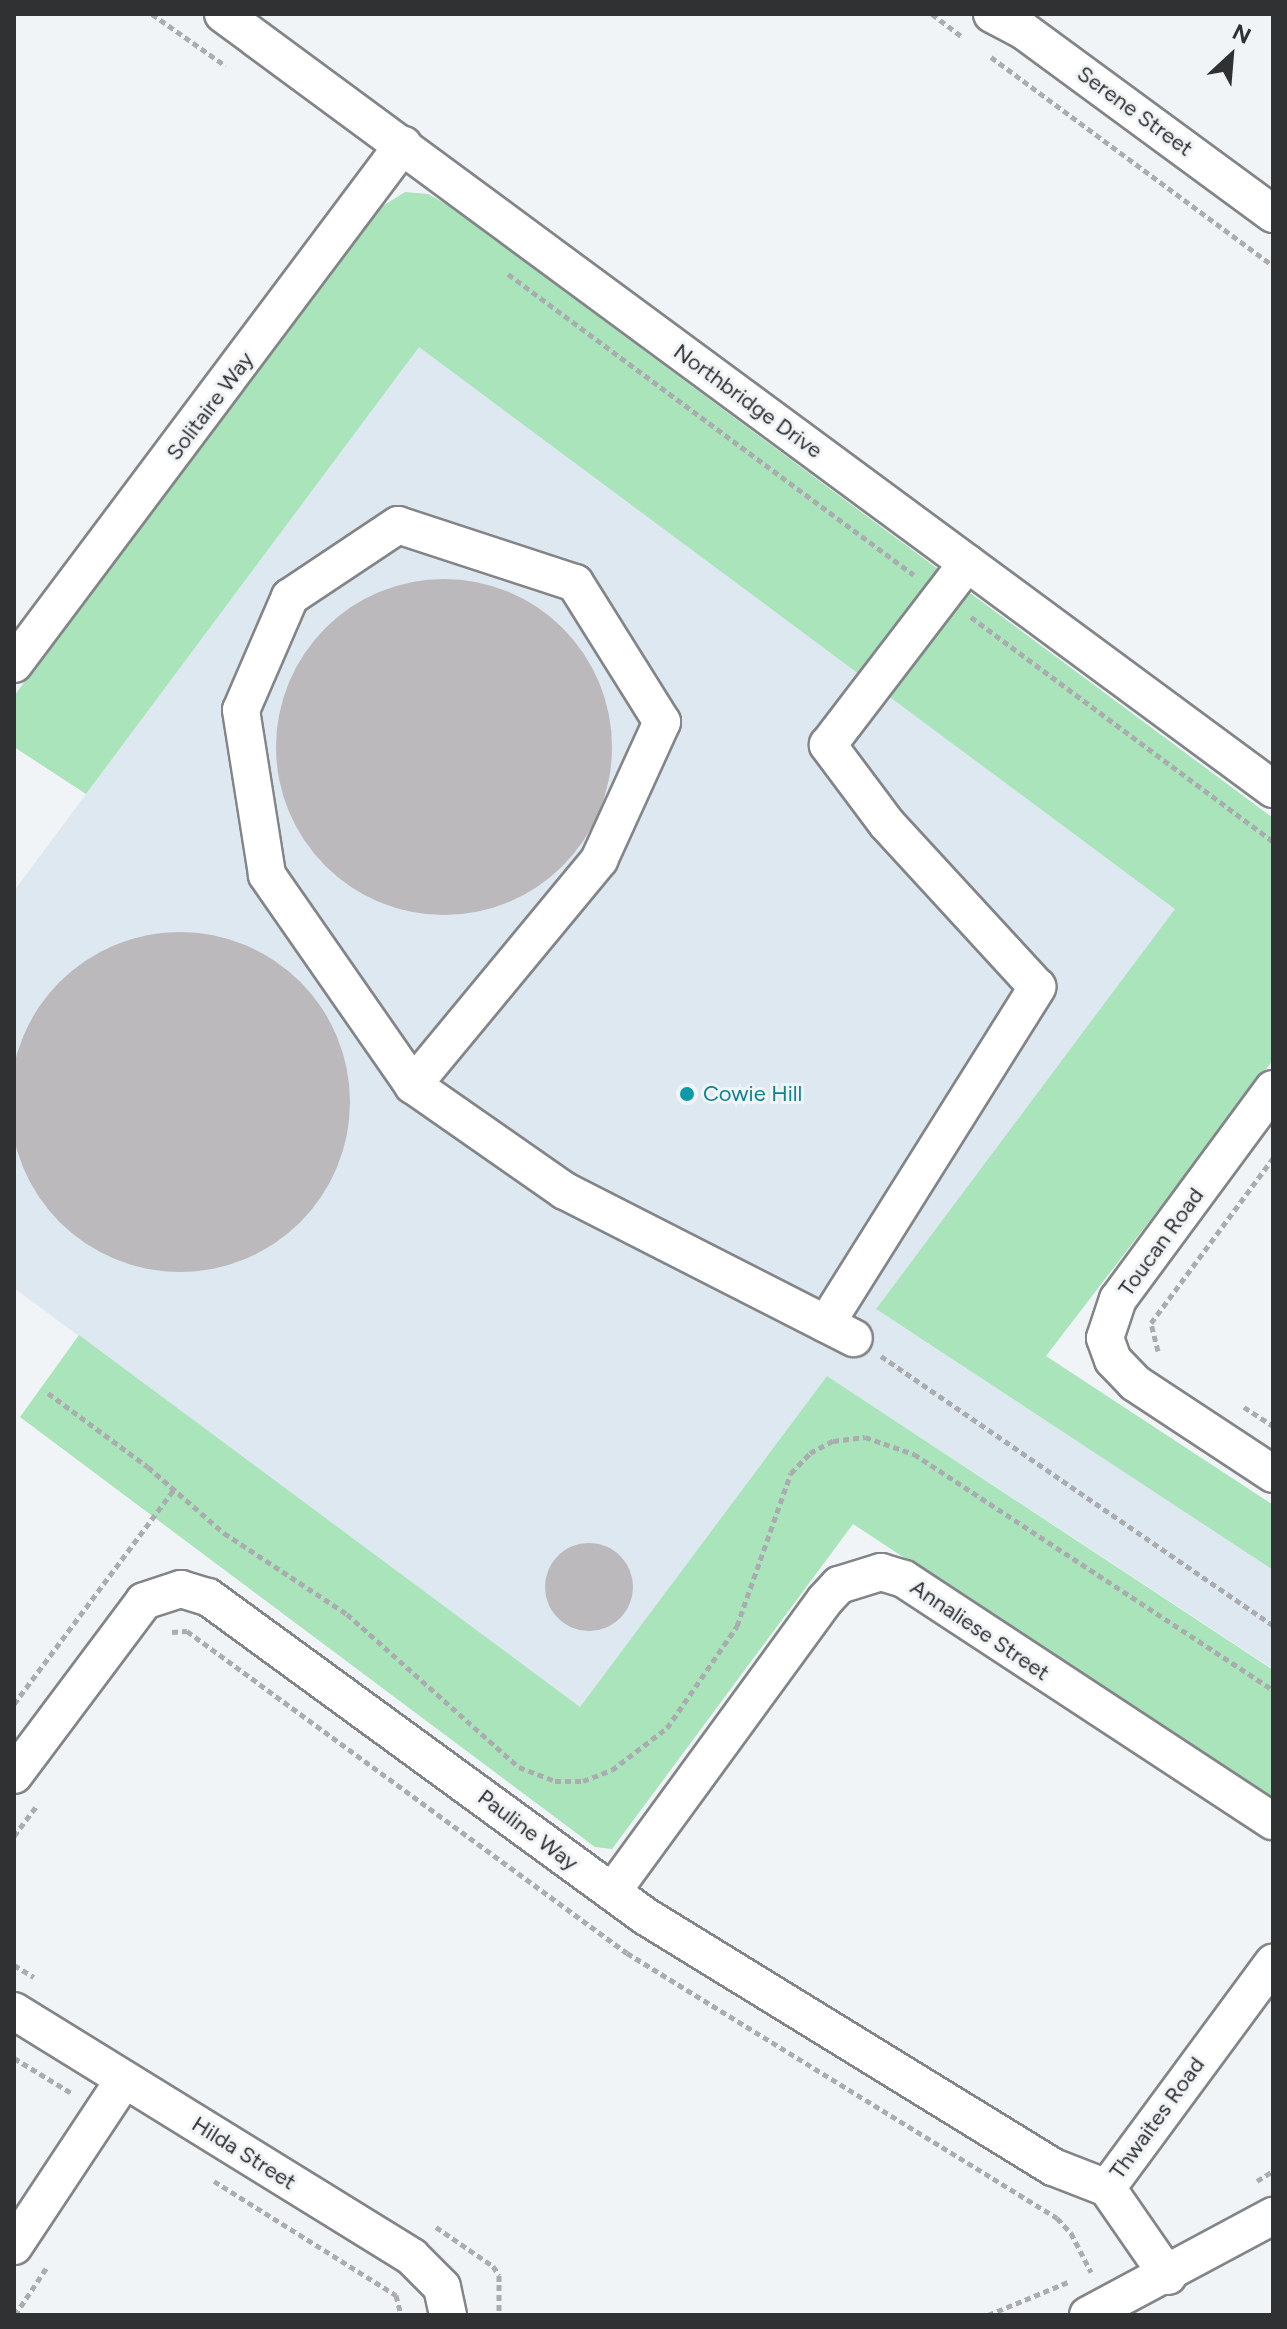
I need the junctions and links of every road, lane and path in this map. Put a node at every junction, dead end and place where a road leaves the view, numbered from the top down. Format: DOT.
graph roads {
  1 [pos="152,14"];
  2 [pos="223,14"];
  3 [pos="932,14"];
  4 [pos="992,14"];
  5 [pos="970,42"];
  6 [pos="983,51"];
  7 [pos="229,68"];
  8 [pos="403,145"];
  9 [pos="1273,214"];
  10 [pos="494,264"];
  11 [pos="1273,266"];
  12 [pos="967,563"];
  13 [pos="942,596"];
  14 [pos="14,664"];
  15 [pos="1273,789"];
  16 [pos="1273,841"];
  17 [pos="413,1085"];
  18 [pos="1273,1089"];
  19 [pos="1273,1158"];
  20 [pos="840,1331"];
  21 [pos="1169,1358"];
  22 [pos="48,1393"];
  23 [pos="1234,1401"];
  24 [pos="1273,1426"];
  25 [pos="1273,1474"];
  26 [pos="174,1489"];
  27 [pos="1273,1625"];
  28 [pos="163,1633"];
  29 [pos="1273,1690"];
  30 [pos="14,1704"];
  31 [pos="14,1775"];
  32 [pos="42,1798"];
  33 [pos="1273,1821"];
  34 [pos="14,1836"];
  35 [pos="612,1892"];
  36 [pos="1273,1963"];
  37 [pos="14,2011"];
  38 [pos="14,2058"];
  39 [pos="124,2080"];
  40 [pos="102,2112"];
  41 [pos="200,2173"];
  42 [pos="1107,2188"];
  43 [pos="1273,2216"];
  44 [pos="14,2246"];
  45 [pos="1091,2273"];
  46 [pos="1168,2276"];
  47 [pos="401,2315"];
  48 [pos="448,2315"];
  49 [pos="1088,2315"];
  1 -- 7 [label="path"];
  2 -- 8 [label="street, Northbridge Drive"];
  3 -- 5 [label="path"];
  4 -- 9 [label="street, Serene Street"];
  6 -- 11 [label="path"];
  8 -- 12 [label="street, Northbridge Drive"];
  8 -- 14 [label="street, Solitaire Way"];
  10 -- 13 [label="path"];
  12 -- 13 [label="street"];
  12 -- 15 [label="street, Northbridge Drive"];
  13 -- 16 [label="path"];
  13 -- 20 [label="street"];
  17 -- 17 [label="street"];
  17 -- 20 [label="street"];
  18 -- 25 [label="street, Toucan Road"];
  19 -- 21 [label="path"];
  20 -- 27 [label="path"];
  22 -- 26 [label="path"];
  23 -- 24 [label="path"];
  26 -- 29 [label="path"];
  26 -- 30 [label="path"];
  28 -- 45 [label="path"];
  31 -- 35 [label="street, Pauline Way"];
  32 -- 34 [label="path"];
  33 -- 35 [label="street, Annaliese Street"];
  35 -- 42 [label="street, Pauline Way"];
  36 -- 42 [label="street, Thwaites Road"];
  37 -- 39 [label="street, Hilda Street"];
  38 -- 40 [label="path"];
  39 -- 40 [label="street"];
  39 -- 48 [label="street, Hilda Street"];
  40 -- 44 [label="street"];
  41 -- 47 [label="path"];
  42 -- 46 [label="street, Thwaites Road"];
  43 -- 46 [label="street"];
  46 -- 49 [label="street"];
}
